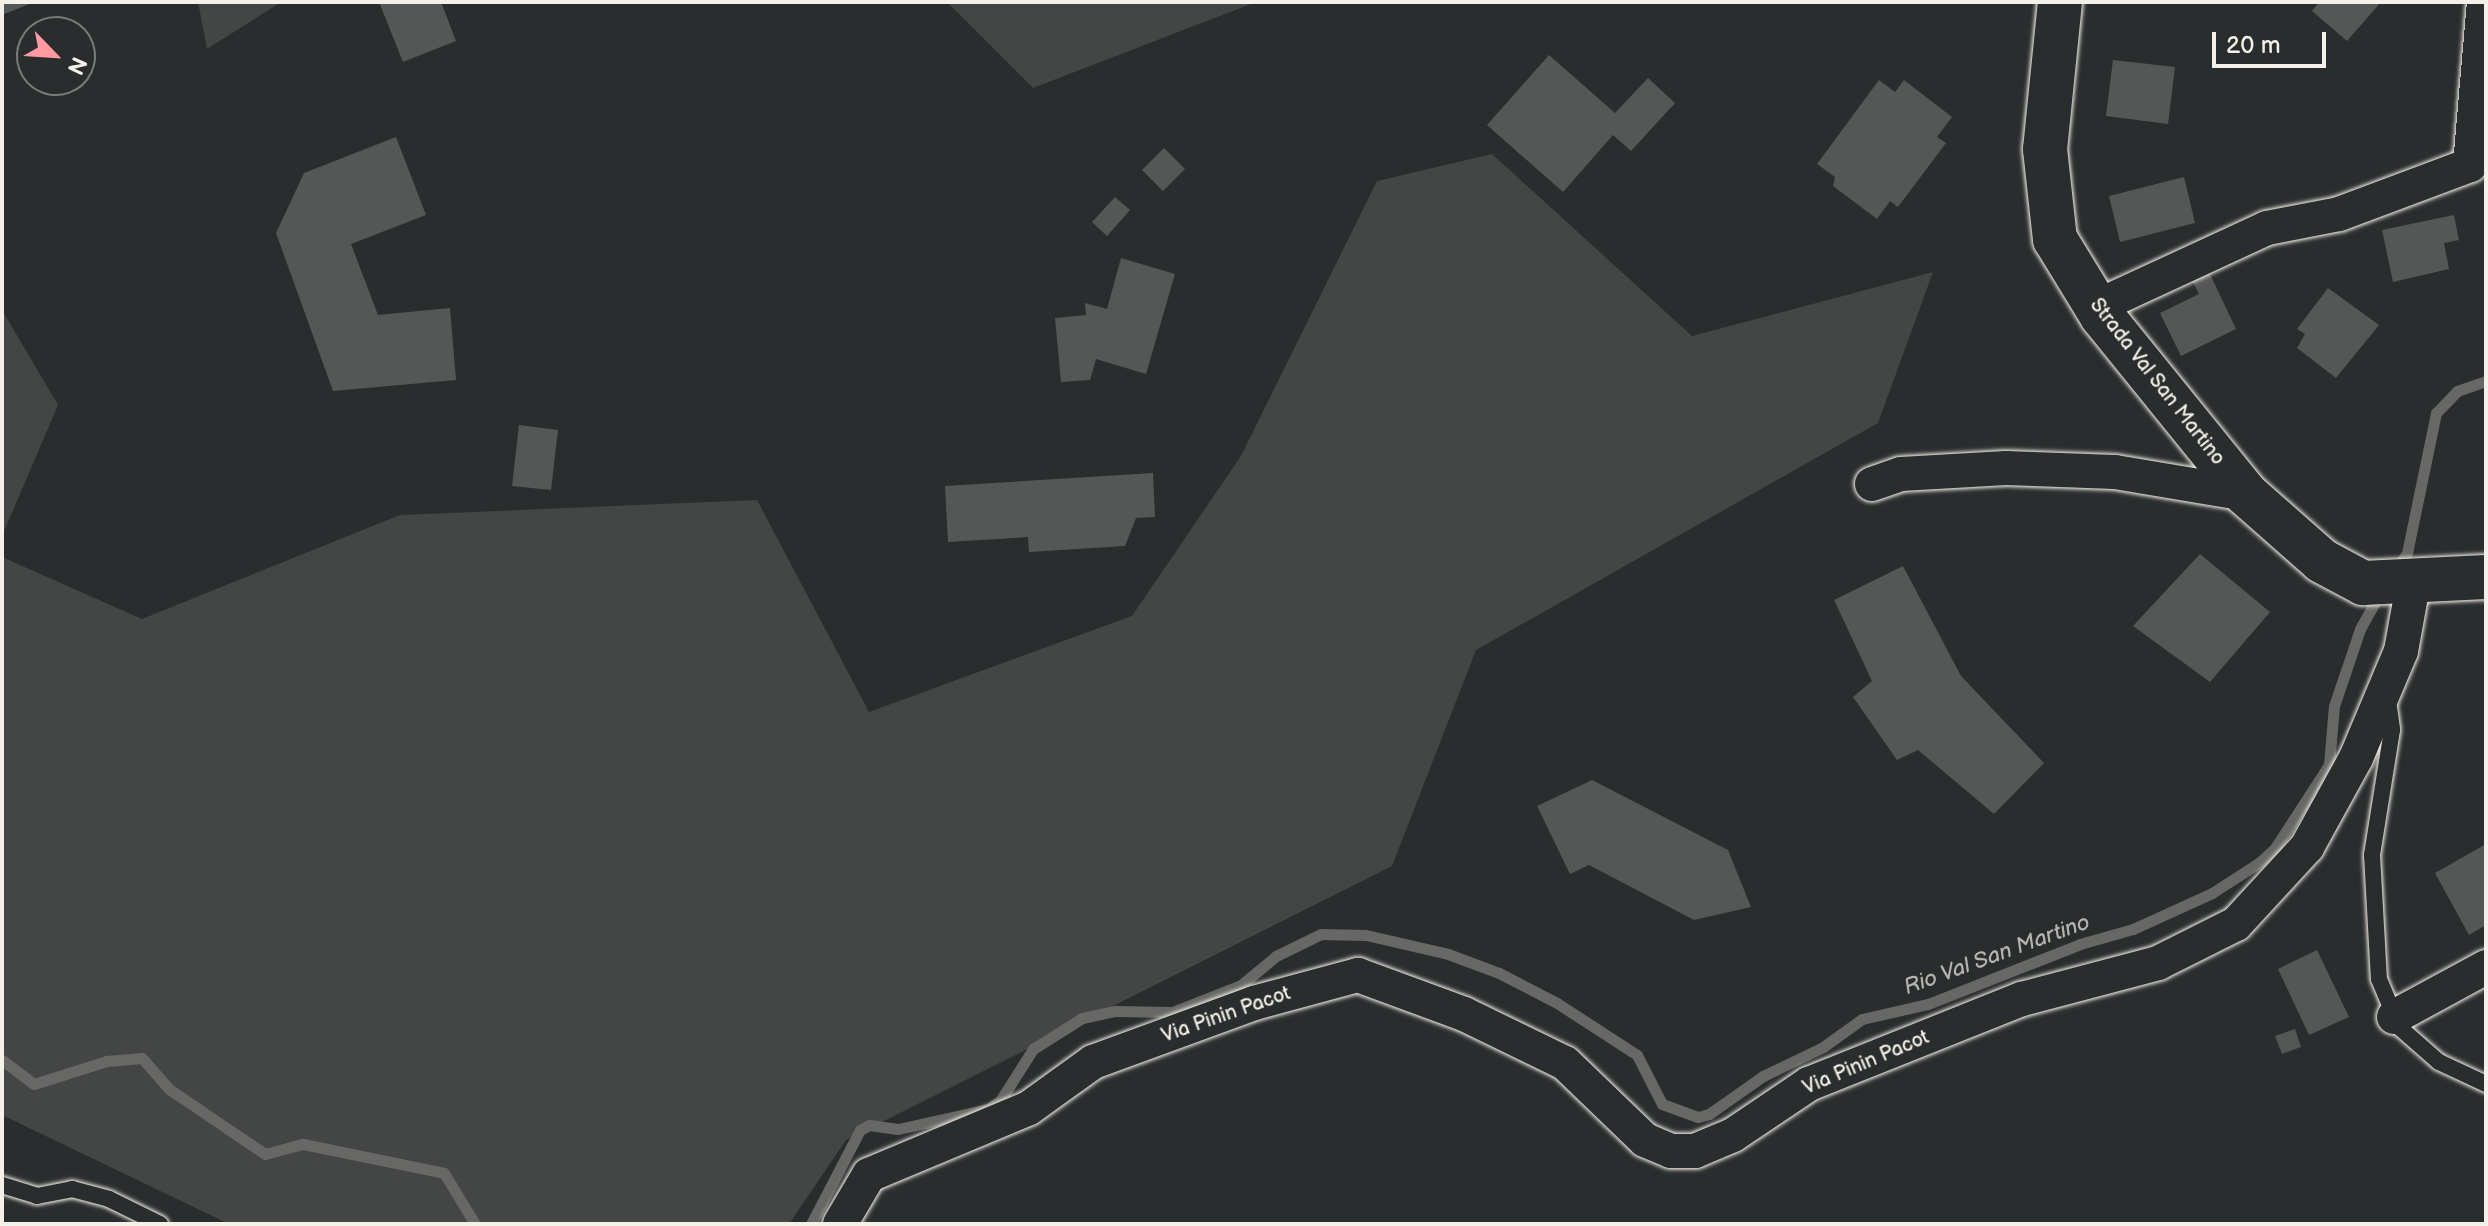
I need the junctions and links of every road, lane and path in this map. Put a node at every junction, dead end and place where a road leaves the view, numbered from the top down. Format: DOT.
graph roads {
  1 [pos="2060,2"];
  2 [pos="2484,2"];
  3 [pos="2096,307"];
  4 [pos="1872,484"];
  5 [pos="2246,494"];
  6 [pos="2486,577"];
  7 [pos="2413,585"];
  8 [pos="2386,686"];
  9 [pos="2486,967"];
  10 [pos="2394,1017"];
  11 [pos="2486,1084"];
  12 [pos="2,1185"];
  13 [pos="160,1224"];
  14 [pos="840,1224"];
  1 -- 3 [label="street, Strada Val San Martino"];
  2 -- 3 [label="street"];
  3 -- 5 [label="street, Strada Val San Martino"];
  4 -- 5 [label="street"];
  5 -- 7 [label="street, Strada Val San Martino"];
  6 -- 7 [label="street, Strada Val San Martino"];
  7 -- 8 [label="street, Via Pinin Pacot"];
  8 -- 10 [label="lane"];
  8 -- 14 [label="street, Via Pinin Pacot"];
  9 -- 10 [label="street"];
  10 -- 11 [label="lane"];
  12 -- 13 [label="lane"];
}
